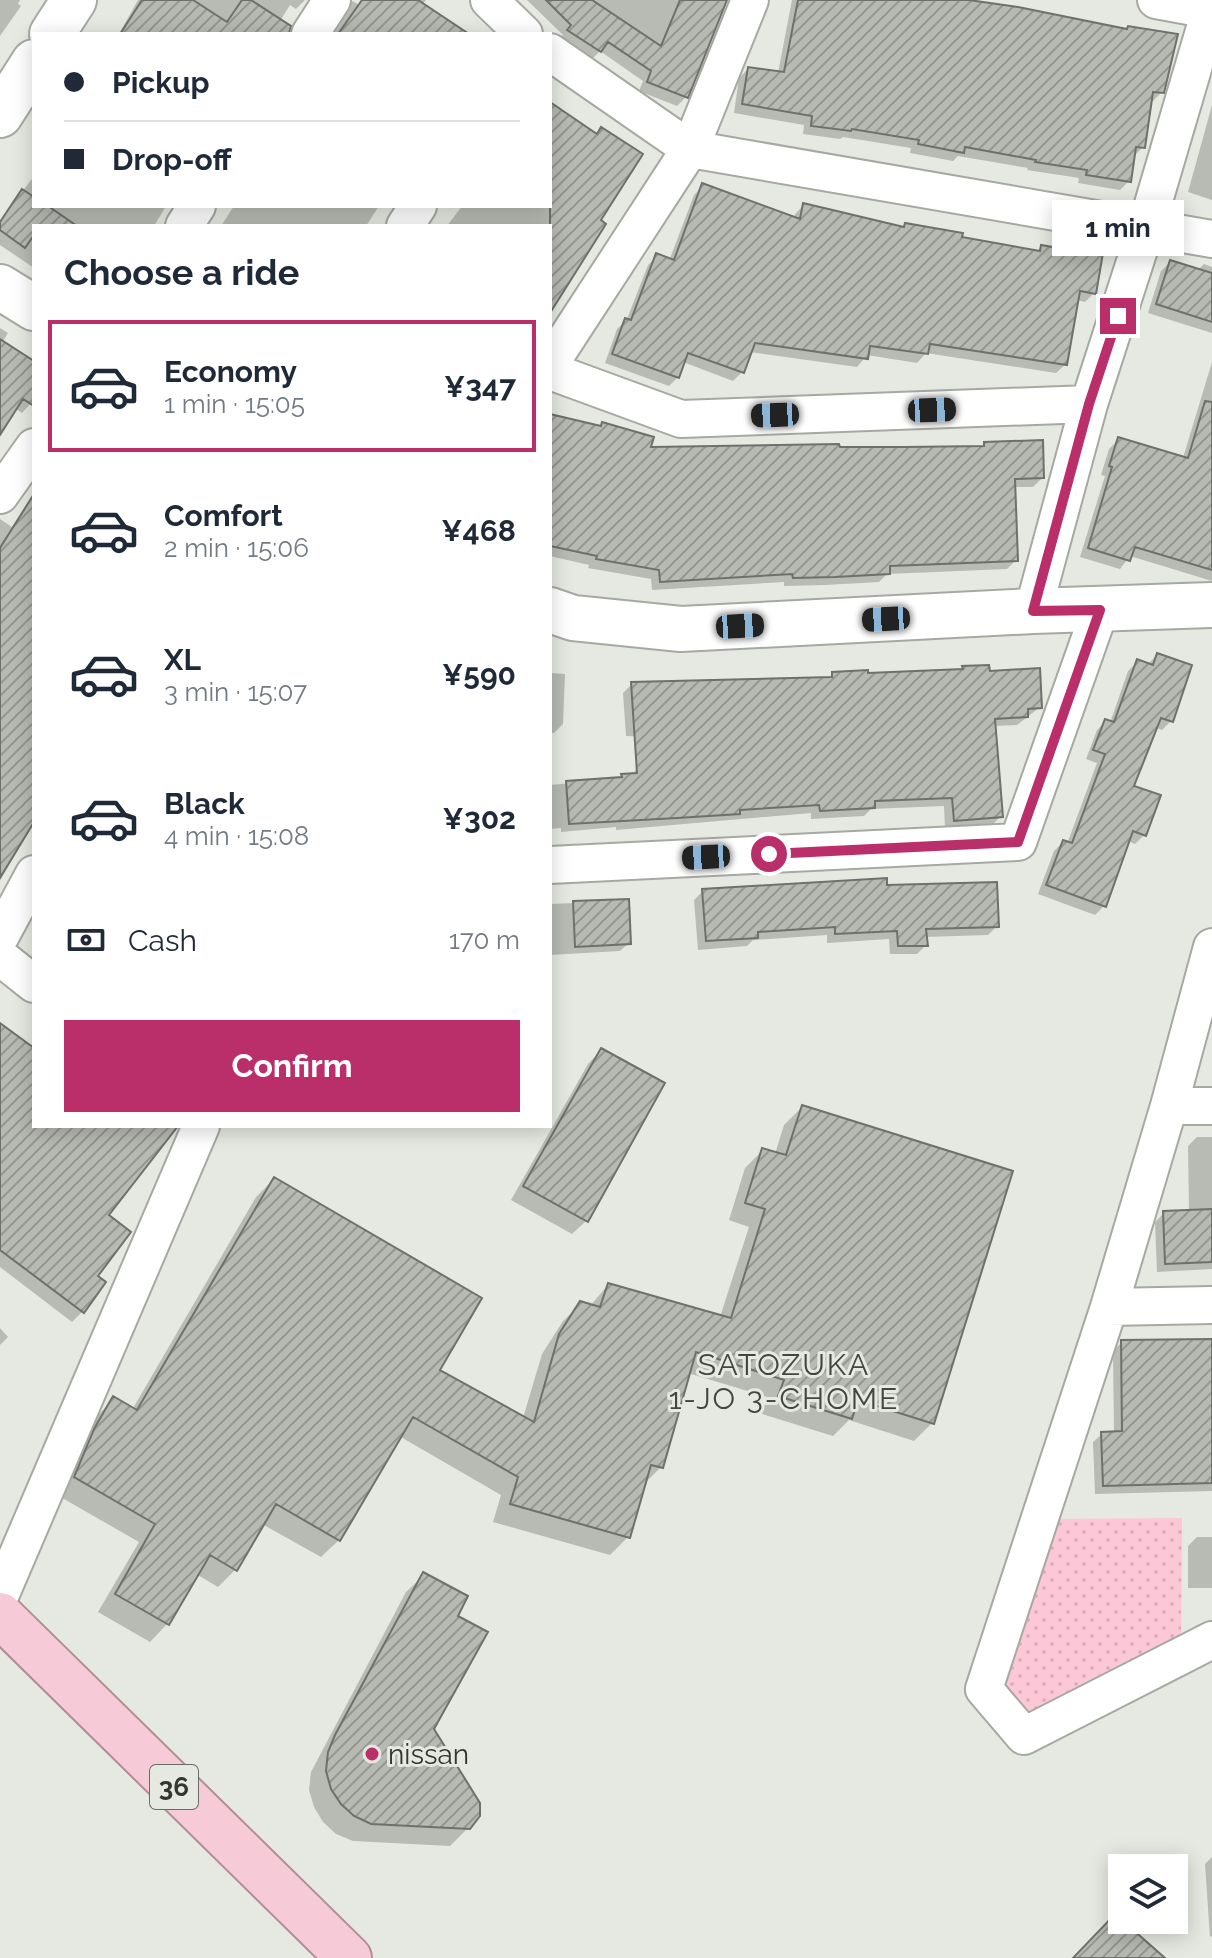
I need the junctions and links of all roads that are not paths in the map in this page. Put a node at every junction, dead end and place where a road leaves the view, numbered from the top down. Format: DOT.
graph roads {
  1 [pos="74,0"];
  2 [pos="332,0"];
  3 [pos="489,0"];
  4 [pos="750,0"];
  5 [pos="1156,0"];
  6 [pos="1211,7"];
  7 [pos="53,32"];
  8 [pos="311,32"];
  9 [pos="522,32"];
  10 [pos="552,53"];
  11 [pos="32,65"];
  12 [pos="0,115"];
  13 [pos="690,149"];
  14 [pos="1146,228"];
  15 [pos="1212,239"];
  16 [pos="0,287"];
  17 [pos="32,307"];
  18 [pos="552,361"];
  19 [pos="552,372"];
  20 [pos="1089,404"];
  21 [pos="32,450"];
  22 [pos="0,495"];
  23 [pos="1212,605"];
  24 [pos="1100,610"];
  25 [pos="552,611"];
  26 [pos="1033,611"];
  27 [pos="552,865"];
  28 [pos="32,878"];
  29 [pos="0,937"];
  30 [pos="1212,947"];
  31 [pos="0,957"];
  32 [pos="32,982"];
  33 [pos="1169,1106"];
  34 [pos="1212,1106"];
  35 [pos="200,1128"];
  36 [pos="1212,1305"];
  37 [pos="1109,1307"];
  38 [pos="0,1596"];
  39 [pos="0,1615"];
  40 [pos="1212,1640"];
  41 [pos="349,1958"];
  1 -- 7 [label="street"];
  2 -- 8 [label="street"];
  3 -- 9 [label="street"];
  4 -- 13 [label="street"];
  5 -- 6 [label="street"];
  6 -- 14 [label="street"];
  10 -- 13 [label="street"];
  11 -- 12 [label="street"];
  13 -- 14 [label="street"];
  13 -- 18 [label="street"];
  14 -- 15 [label="street"];
  14 -- 20 [label="street"];
  16 -- 17 [label="street"];
  19 -- 20 [label="street"];
  20 -- 26 [label="street"];
  21 -- 22 [label="street"];
  23 -- 24 [label="street"];
  24 -- 26 [label="street"];
  24 -- 27 [label="street"];
  25 -- 26 [label="street"];
  28 -- 29 [label="street"];
  30 -- 33 [label="street"];
  31 -- 32 [label="street"];
  33 -- 34 [label="street"];
  33 -- 37 [label="street"];
  35 -- 38 [label="street"];
  36 -- 37 [label="street"];
  37 -- 40 [label="street"];
  39 -- 41 [label="highway, 36"];
}
